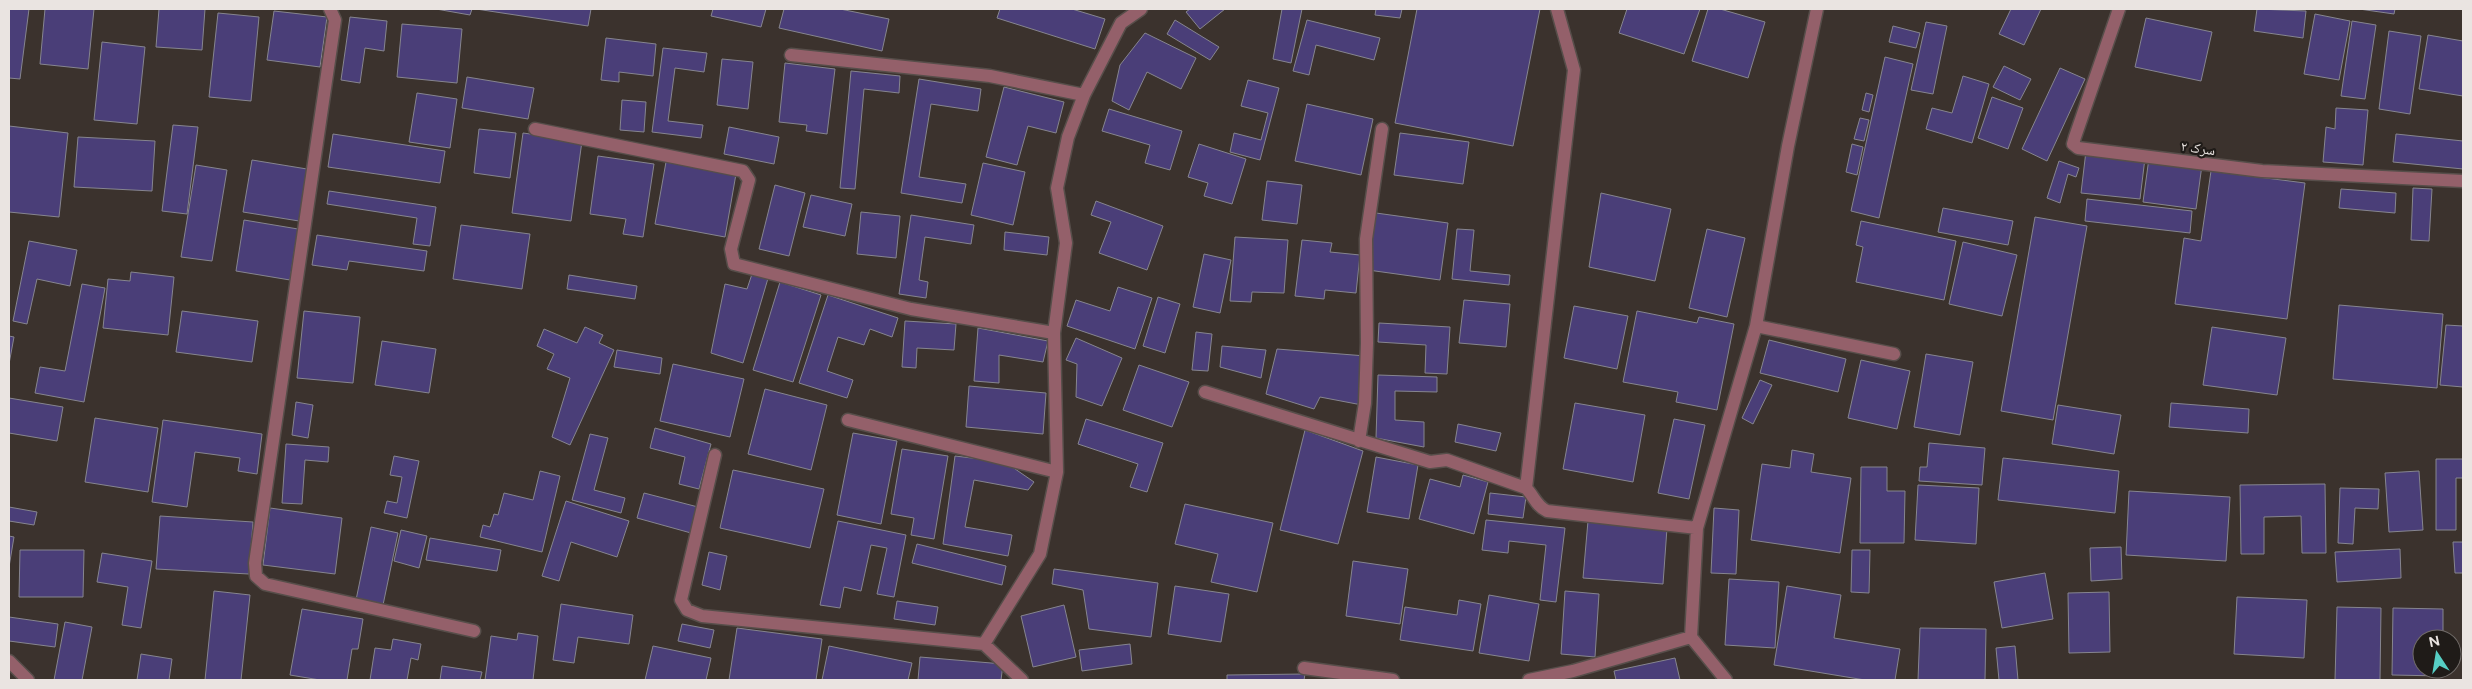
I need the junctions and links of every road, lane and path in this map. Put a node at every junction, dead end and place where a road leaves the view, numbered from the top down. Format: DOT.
graph roads {
  1 [pos="330,9"];
  2 [pos="1141,9"];
  3 [pos="1557,9"];
  4 [pos="1817,9"];
  5 [pos="2119,9"];
  6 [pos="791,55"];
  7 [pos="1084,95"];
  8 [pos="535,129"];
  9 [pos="1382,129"];
  10 [pos="2463,181"];
  11 [pos="1756,326"];
  12 [pos="1054,333"];
  13 [pos="1894,354"];
  14 [pos="1205,392"];
  15 [pos="848,420"];
  16 [pos="1359,441"];
  17 [pos="715,455"];
  18 [pos="1057,472"];
  19 [pos="1526,488"];
  20 [pos="1697,528"];
  21 [pos="474,631"];
  22 [pos="1692,637"];
  23 [pos="984,644"];
  24 [pos="9,661"];
  25 [pos="1304,668"];
  26 [pos="28,680"];
  27 [pos="1022,680"];
  28 [pos="1394,680"];
  29 [pos="1529,680"];
  30 [pos="1726,680"];
  1 -- 21 [label="street"];
  2 -- 7 [label="street"];
  3 -- 19 [label="street"];
  4 -- 11 [label="street"];
  5 -- 10 [label="street, سرک ۲"];
  6 -- 7 [label="street"];
  7 -- 12 [label="street"];
  8 -- 12 [label="street"];
  9 -- 16 [label="street"];
  11 -- 13 [label="street"];
  11 -- 20 [label="street"];
  12 -- 18 [label="street"];
  14 -- 16 [label="street"];
  15 -- 18 [label="street"];
  16 -- 19 [label="street"];
  17 -- 23 [label="street"];
  18 -- 23 [label="street"];
  19 -- 20 [label="street"];
  20 -- 22 [label="street"];
  22 -- 29 [label="street"];
  22 -- 30 [label="street"];
  23 -- 27 [label="street"];
  24 -- 26 [label="street"];
  25 -- 28 [label="street"];
}
